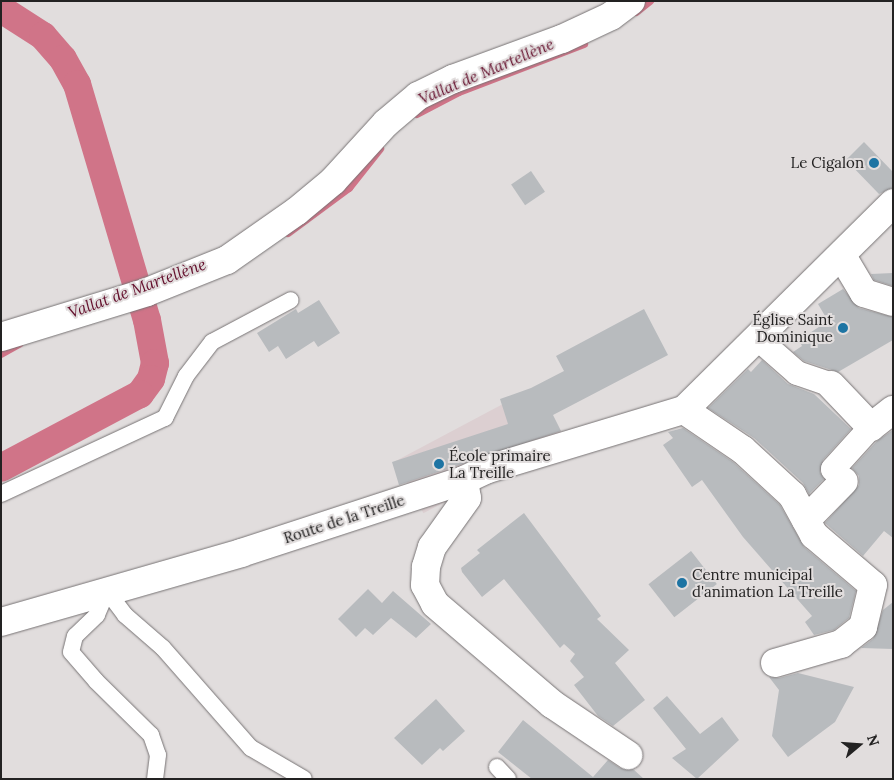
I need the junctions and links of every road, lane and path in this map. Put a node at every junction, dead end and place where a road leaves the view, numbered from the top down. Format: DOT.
graph roads {
  1 [pos="631,1"];
  2 [pos="893,203"];
  3 [pos="842,256"];
  4 [pos="291,300"];
  5 [pos="893,302"];
  6 [pos="1,337"];
  7 [pos="756,337"];
  8 [pos="831,385"];
  9 [pos="684,410"];
  10 [pos="893,410"];
  11 [pos="871,426"];
  12 [pos="839,475"];
  13 [pos="464,480"];
  14 [pos="1,494"];
  15 [pos="806,520"];
  16 [pos="883,584"];
  17 [pos="107,590"];
  18 [pos="1,622"];
  19 [pos="775,663"];
  20 [pos="628,755"];
  21 [pos="155,779"];
  22 [pos="304,779"];
  1 -- 6 [label="street"];
  2 -- 3 [label="street"];
  3 -- 5 [label="street"];
  3 -- 7 [label="street"];
  4 -- 14 [label="lane"];
  7 -- 8 [label="street"];
  7 -- 9 [label="street"];
  8 -- 11 [label="street"];
  9 -- 13 [label="street, Route de la Treille"];
  9 -- 15 [label="street"];
  10 -- 11 [label="street"];
  11 -- 12 [label="street"];
  12 -- 15 [label="street"];
  13 -- 17 [label="street, Route de la Treille"];
  13 -- 20 [label="street"];
  15 -- 16 [label="street"];
  16 -- 19 [label="street"];
  17 -- 18 [label="street, Route de la Treille"];
  17 -- 21 [label="lane"];
  17 -- 22 [label="lane"];
}
